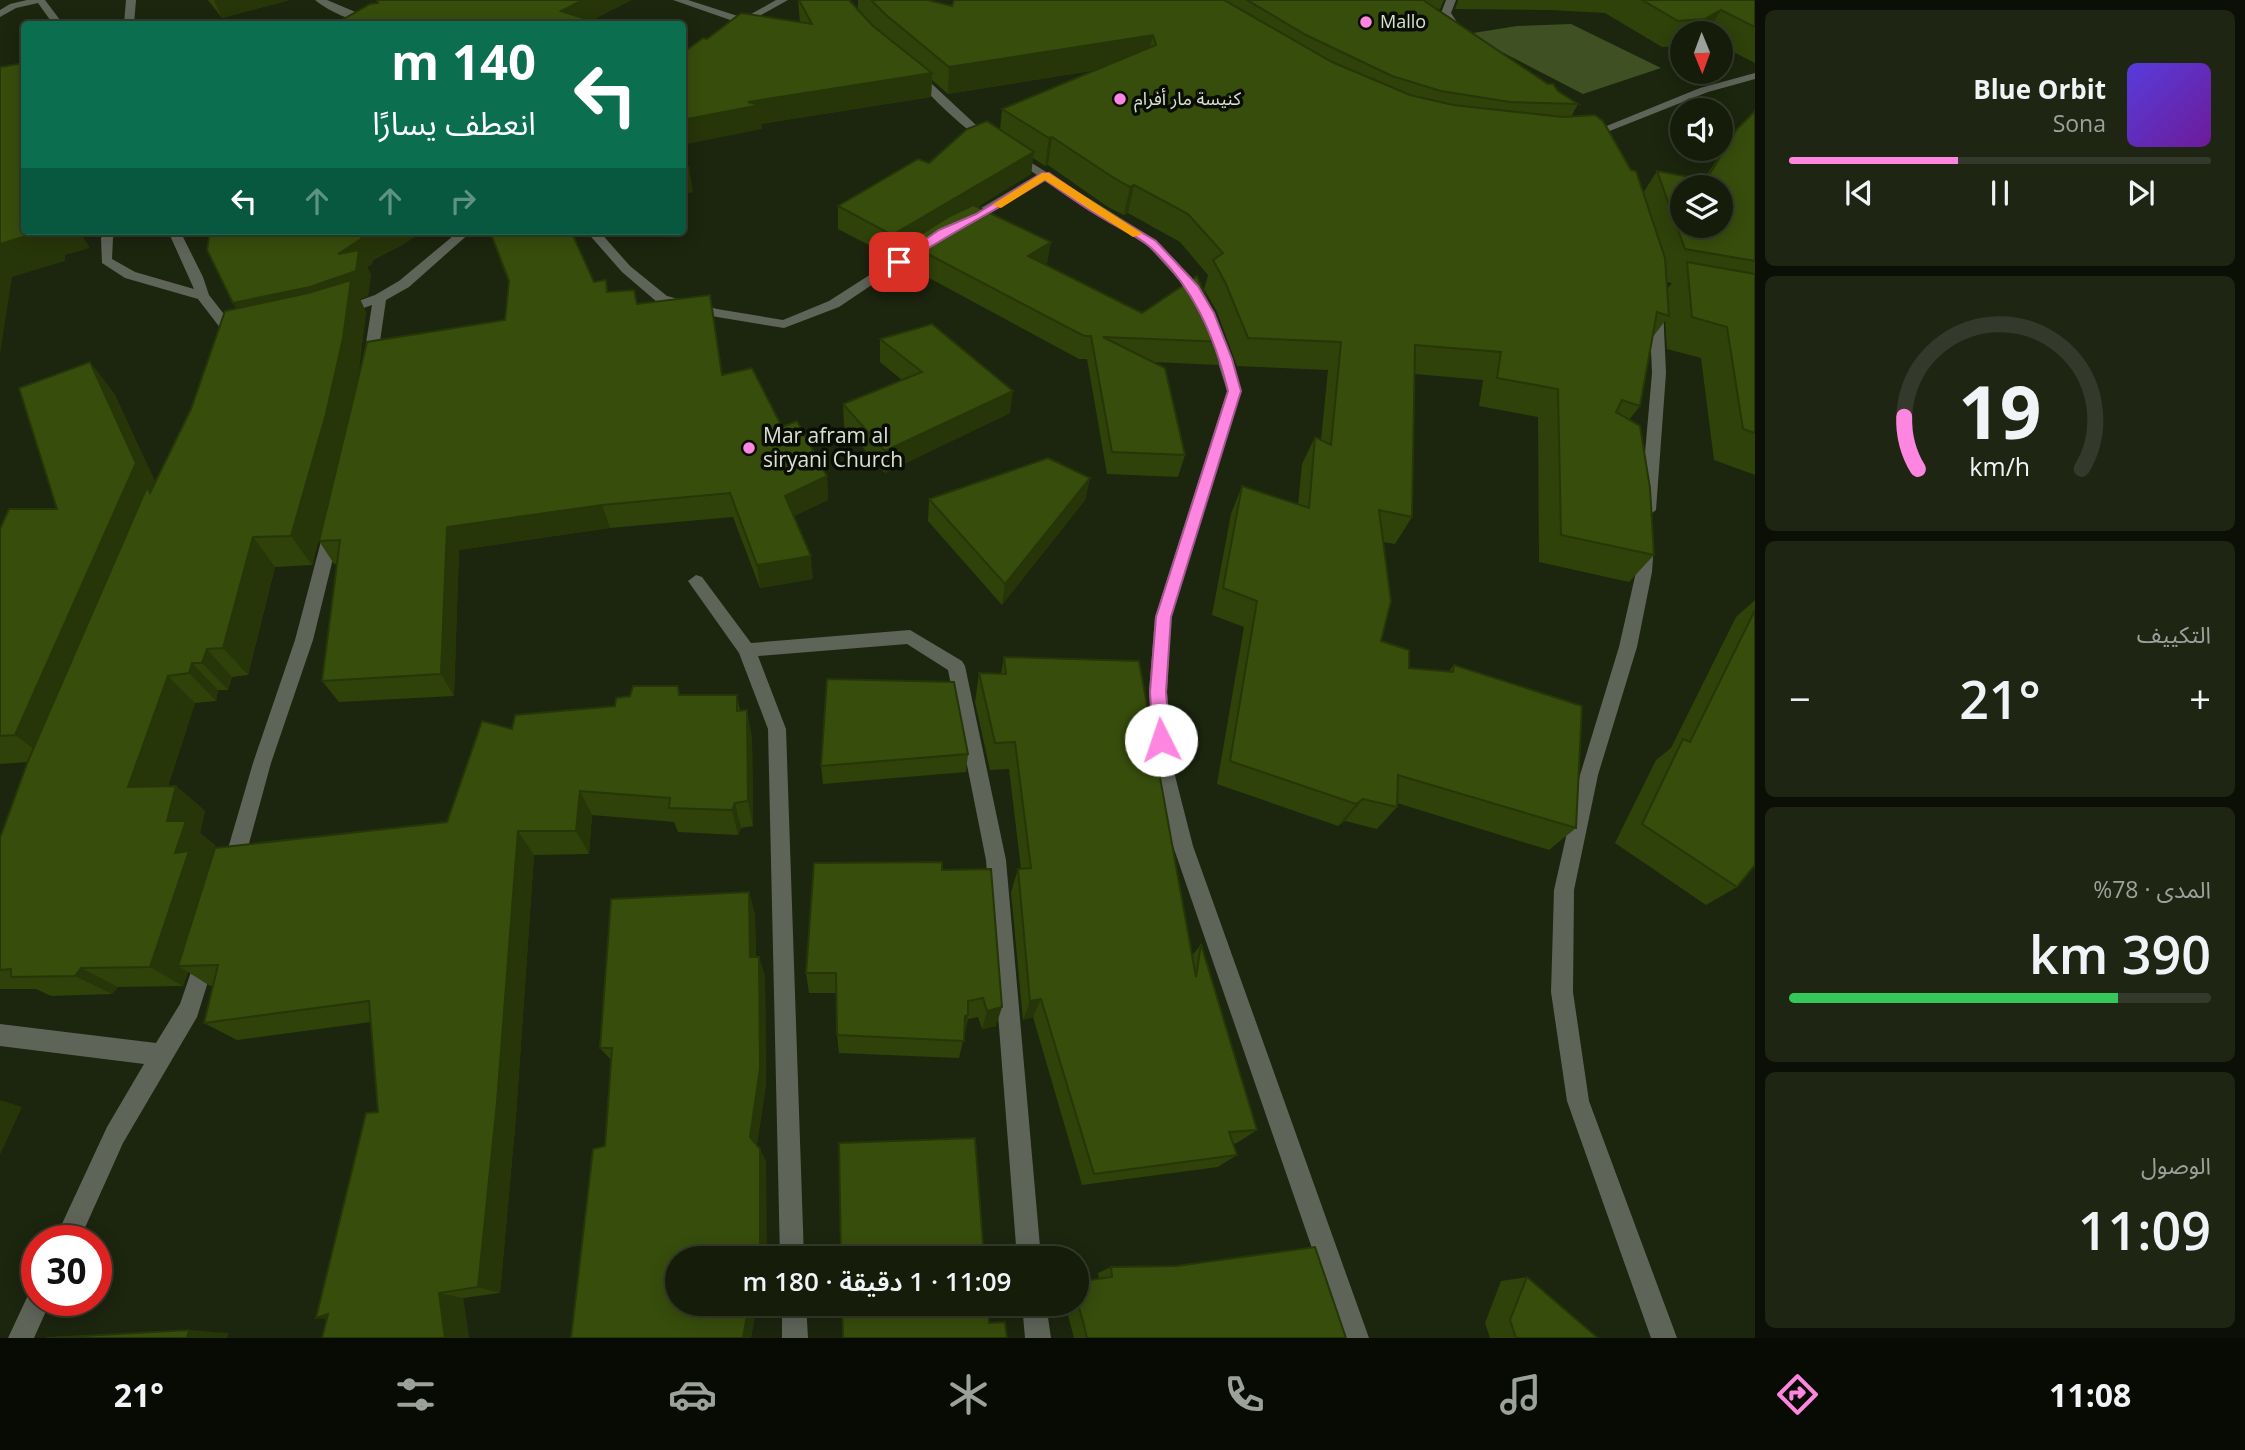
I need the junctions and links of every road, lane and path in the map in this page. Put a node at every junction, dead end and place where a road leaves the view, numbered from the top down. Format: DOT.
graph roads {
  1 [pos="40,0"];
  2 [pos="131,0"];
  3 [pos="320,0"];
  4 [pos="678,0"];
  5 [pos="783,0"];
  6 [pos="1451,0"];
  7 [pos="0,14"];
  8 [pos="56,21"];
  9 [pos="129,21"];
  10 [pos="370,21"];
  11 [pos="744,21"];
  12 [pos="722,35"];
  13 [pos="1473,45"];
  14 [pos="901,63"];
  15 [pos="1755,76"];
  16 [pos="1571,137"];
  17 [pos="1045,175"];
  18 [pos="956,227"];
  19 [pos="109,235"];
  20 [pos="176,235"];
  21 [pos="461,235"];
  22 [pos="596,235"];
  23 [pos="932,240"];
  24 [pos="1654,286"];
  25 [pos="203,296"];
  26 [pos="380,298"];
  27 [pos="328,316"];
  28 [pos="239,340"];
  29 [pos="366,383"];
  30 [pos="337,510"];
  31 [pos="696,581"];
  32 [pos="747,650"];
  33 [pos="226,892"];
  34 [pos="210,944"];
  35 [pos="0,1035"];
  36 [pos="161,1055"];
  37 [pos="73,1225"];
  38 [pos="792,1246"];
  39 [pos="1028,1246"];
  40 [pos="31,1316"];
  41 [pos="794,1316"];
  42 [pos="1035,1316"];
  43 [pos="21,1338"];
  44 [pos="795,1338"];
  45 [pos="1038,1338"];
  46 [pos="1356,1338"];
  47 [pos="1664,1338"];
  1 -- 7 [label="street"];
  1 -- 8 [label="street"];
  2 -- 9 [label="street"];
  3 -- 10 [label="street"];
  4 -- 11 [label="street"];
  5 -- 11 [label="street"];
  6 -- 13 [label="street"];
  11 -- 12 [label="street"];
  14 -- 17 [label="street"];
  15 -- 16 [label="street"];
  17 -- 18 [label="street"];
  17 -- 46 [label="street"];
  19 -- 25 [label="street"];
  20 -- 25 [label="street"];
  21 -- 26 [label="street"];
  22 -- 23 [label="street"];
  24 -- 47 [label="street"];
  25 -- 28 [label="street"];
  26 -- 27 [label="street"];
  26 -- 29 [label="street"];
  30 -- 33 [label="street"];
  31 -- 32 [label="street"];
  32 -- 38 [label="street"];
  32 -- 39 [label="street"];
  34 -- 36 [label="street"];
  35 -- 36 [label="street"];
  36 -- 37 [label="street"];
  40 -- 43 [label="street"];
  41 -- 44 [label="street"];
  42 -- 45 [label="street"];
}
